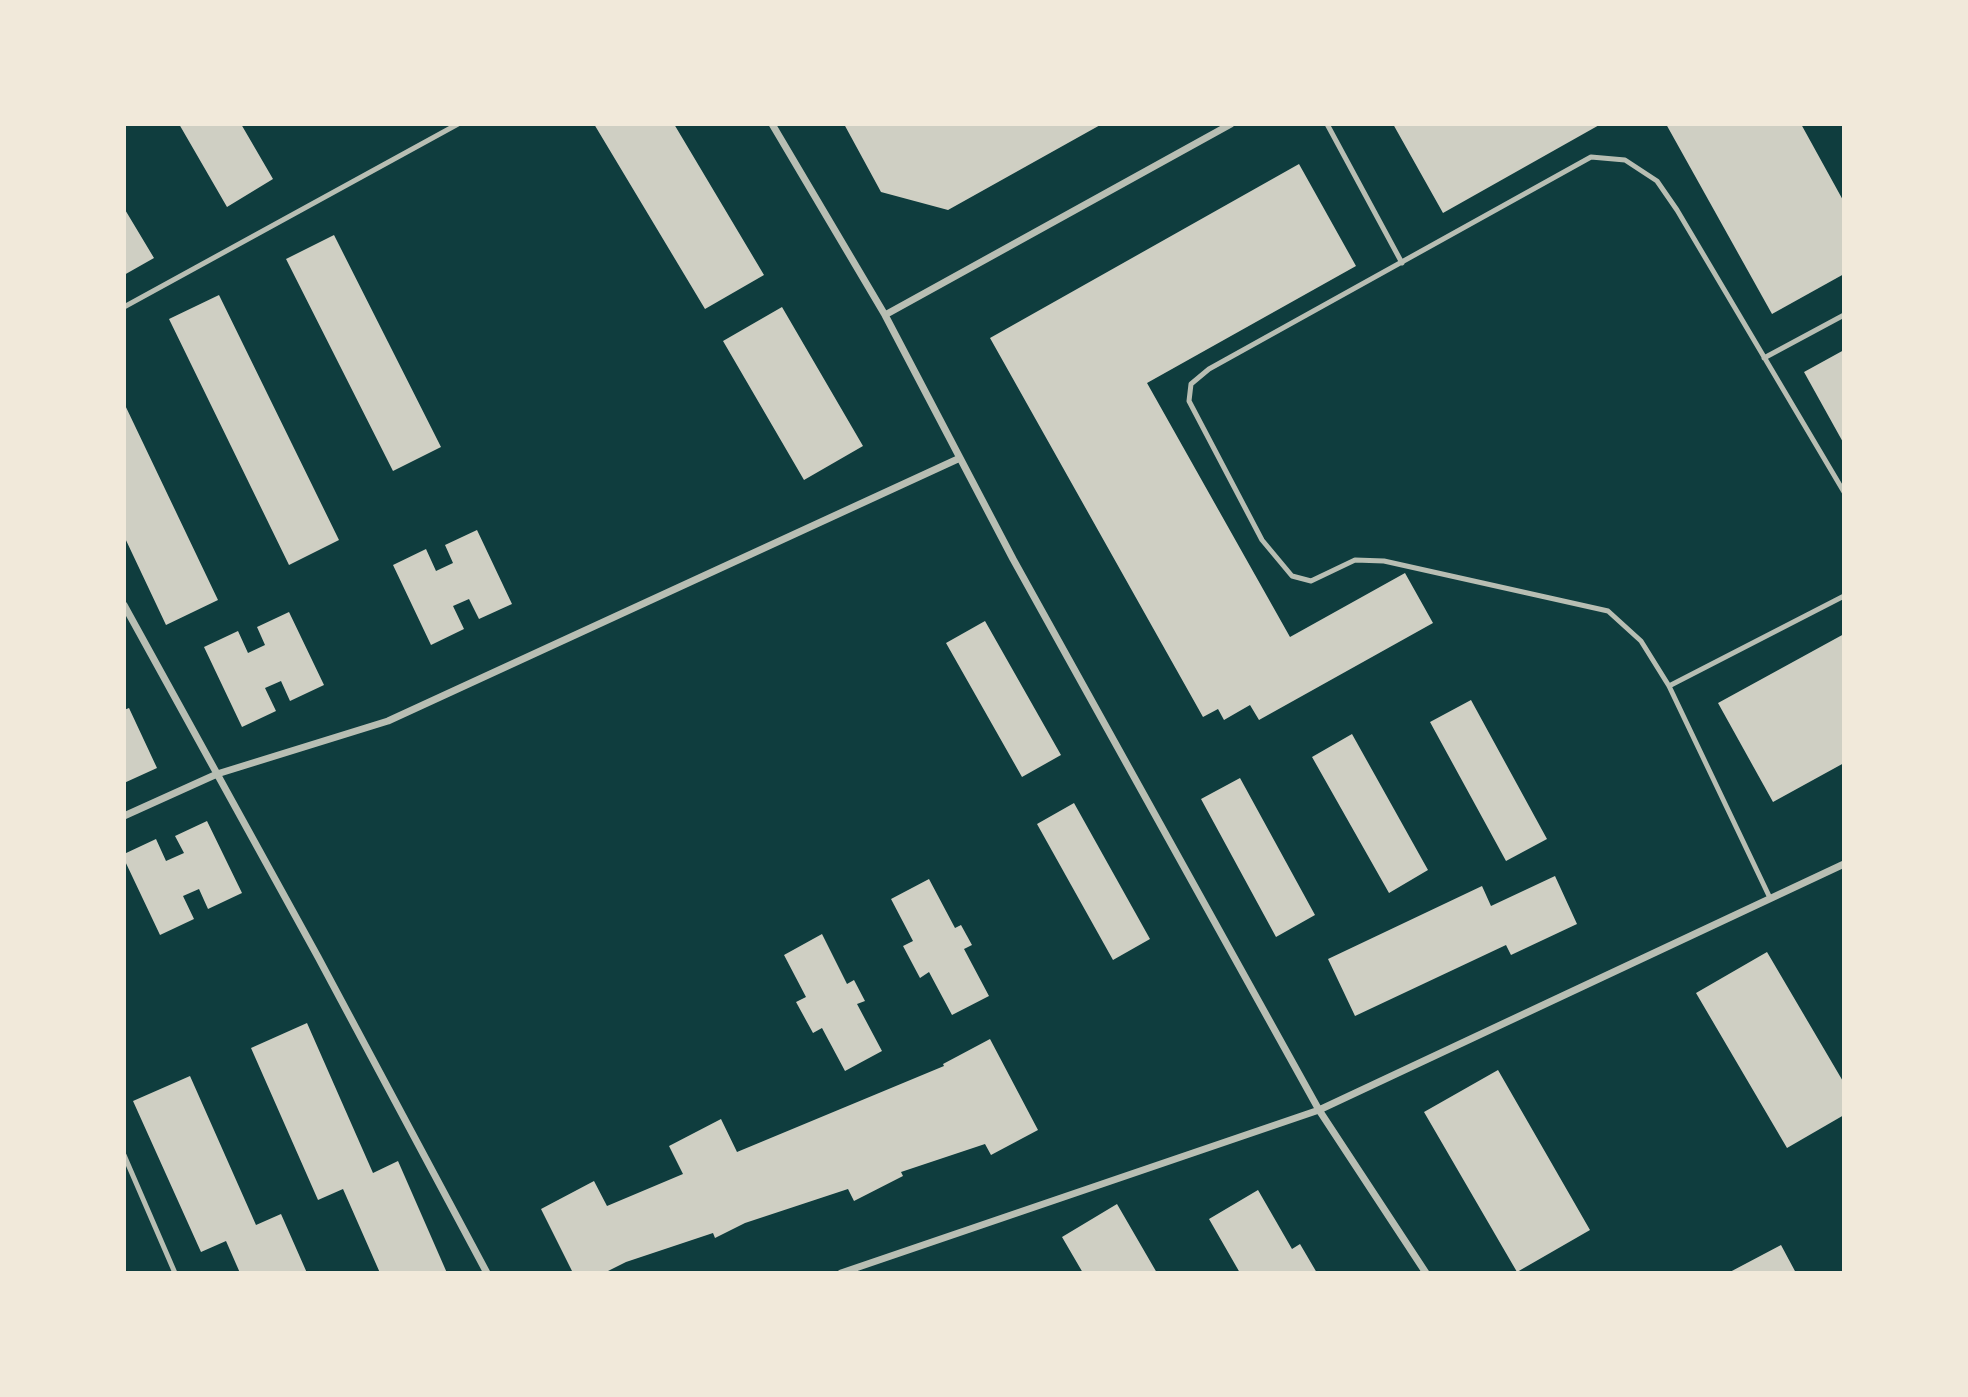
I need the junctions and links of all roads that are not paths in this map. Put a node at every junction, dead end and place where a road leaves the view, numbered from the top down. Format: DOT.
graph roads {
  1 [pos="458,124"];
  2 [pos="772,124"];
  3 [pos="1231,124"];
  4 [pos="1326,124"];
  5 [pos="1402,262"];
  6 [pos="124,307"];
  7 [pos="1844,315"];
  8 [pos="885,316"];
  9 [pos="1765,358"];
  10 [pos="960,458"];
  11 [pos="1844,492"];
  12 [pos="1844,596"];
  13 [pos="124,605"];
  14 [pos="1669,685"];
  15 [pos="217,774"];
  16 [pos="124,816"];
  17 [pos="1844,864"];
  18 [pos="1770,898"];
  19 [pos="1319,1110"];
  20 [pos="124,1155"];
  21 [pos="175,1273"];
  22 [pos="487,1273"];
  23 [pos="841,1273"];
  24 [pos="1426,1273"];
  1 -- 6 [label="lane"];
  2 -- 8 [label="street"];
  3 -- 8 [label="street"];
  4 -- 5 [label="lane"];
  5 -- 9 [label="lane"];
  5 -- 14 [label="lane"];
  7 -- 9 [label="lane"];
  8 -- 10 [label="street"];
  9 -- 11 [label="lane"];
  10 -- 15 [label="street"];
  10 -- 19 [label="street"];
  12 -- 14 [label="lane"];
  13 -- 15 [label="street"];
  14 -- 18 [label="lane"];
  15 -- 16 [label="street"];
  15 -- 22 [label="street"];
  17 -- 18 [label="street"];
  18 -- 19 [label="street"];
  19 -- 23 [label="street"];
  19 -- 24 [label="street"];
  20 -- 21 [label="lane"];
}
